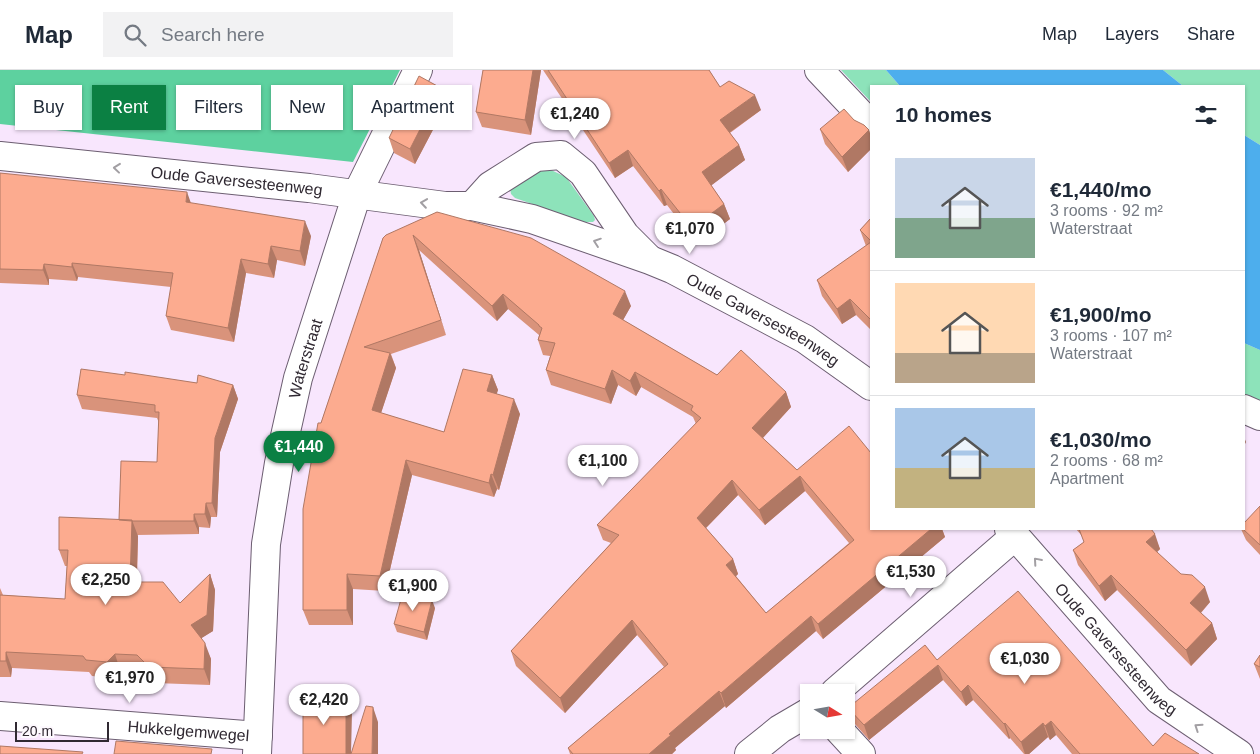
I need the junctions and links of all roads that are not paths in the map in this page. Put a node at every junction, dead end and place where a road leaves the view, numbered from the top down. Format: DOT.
graph roads {
  1 [pos="418,70"];
  2 [pos="819,70"];
  3 [pos="870,124"];
  4 [pos="0,156"];
  5 [pos="357,194"];
  6 [pos="472,206"];
  7 [pos="650,260"];
  8 [pos="870,385"];
  9 [pos="1245,409"];
  10 [pos="1260,416"];
  11 [pos="1012,532"];
  12 [pos="844,684"];
  13 [pos="0,716"];
  14 [pos="800,717"];
  15 [pos="847,739"];
  16 [pos="257,745"];
  17 [pos="749,754"];
  18 [pos="861,754"];
  19 [pos="1239,754"];
  1 -- 5 [label="street, Waterstraat"];
  2 -- 3 [label="street"];
  5 -- 4 [label="street, Oude Gaversesteenweg, one-way"];
  6 -- 5 [label="street, Oude Gaversesteenweg, one-way"];
  5 -- 16 [label="street, Waterstraat"];
  7 -- 6 [label="street, Oude Gaversesteenweg, one-way"];
  6 -- 7 [label="street, Oude Gaversesteenweg"];
  7 -- 8 [label="street, Oude Gaversesteenweg"];
  9 -- 10 [label="street"];
  11 -- 12 [label="street"];
  19 -- 11 [label="street, Oude Gaversesteenweg, one-way"];
  13 -- 16 [label="street, Hukkelgemwegel"];
  14 -- 17 [label="street"];
  15 -- 18 [label="street"];
}
